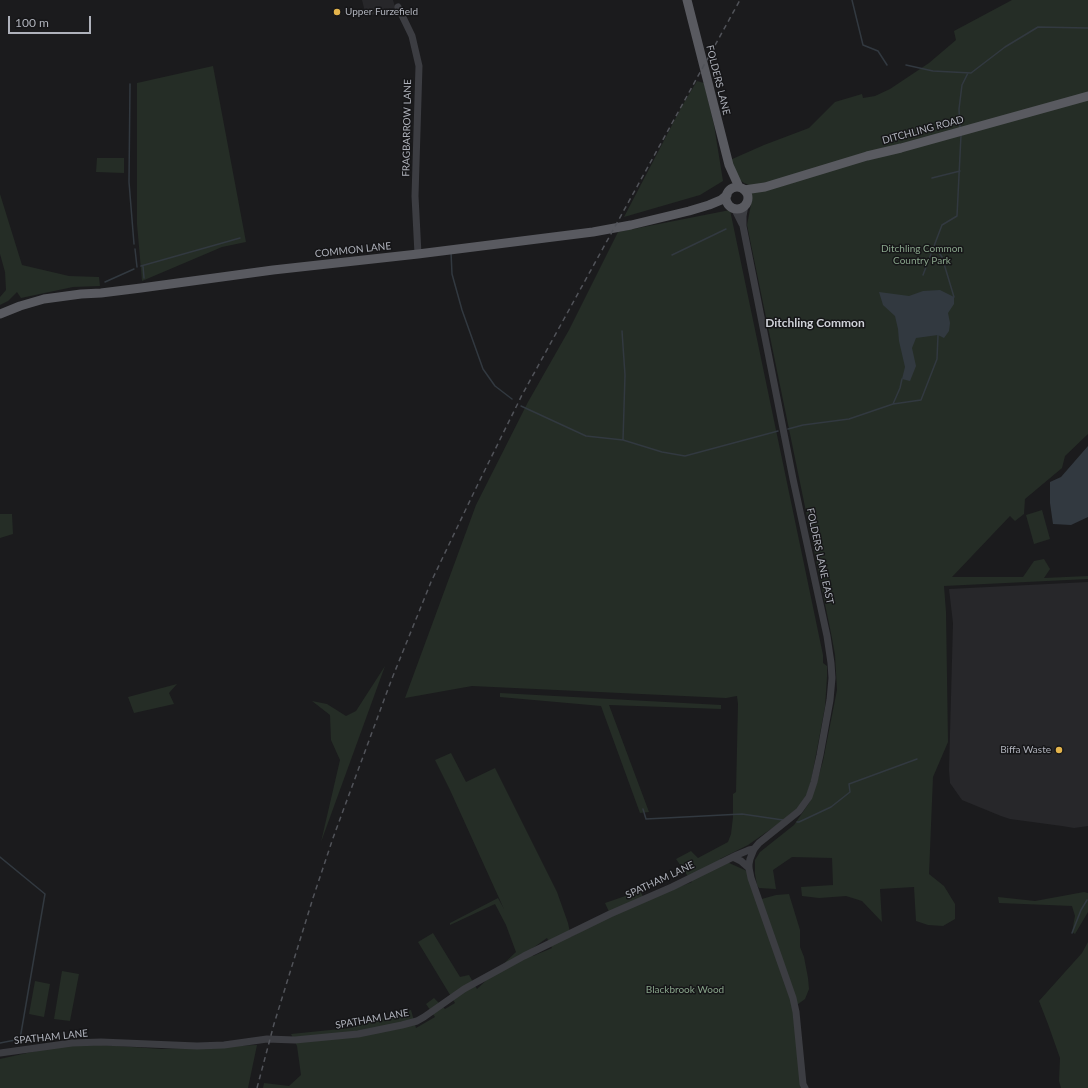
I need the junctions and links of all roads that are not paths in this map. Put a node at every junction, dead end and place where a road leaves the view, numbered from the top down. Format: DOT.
graph roads {
  1 [pos="687,0"];
  2 [pos="398,7"];
  3 [pos="1088,96"];
  4 [pos="729,165"];
  5 [pos="765,187"];
  6 [pos="742,188"];
  7 [pos="727,193"];
  8 [pos="746,204"];
  9 [pos="709,206"];
  10 [pos="732,207"];
  11 [pos="744,226"];
  12 [pos="418,254"];
  13 [pos="0,314"];
  14 [pos="754,849"];
  15 [pos="733,857"];
  16 [pos="749,868"];
  17 [pos="0,1053"];
  18 [pos="805,1088"];
  1 -- 4 [label="main road, FOLDERS LANE"];
  2 -- 12 [label="street, FRAGBARROW LANE"];
  3 -- 5 [label="main road, DITCHLING ROAD"];
  4 -- 6 [label="main road, FOLDERS LANE"];
  4 -- 7 [label="main road, FOLDERS LANE"];
  5 -- 6 [label="main road, DITCHLING ROAD"];
  5 -- 8 [label="main road, DITCHLING ROAD"];
  6 -- 7 [label="main road"];
  6 -- 8 [label="main road"];
  7 -- 9 [label="main road, COMMON LANE"];
  7 -- 10 [label="main road"];
  8 -- 10 [label="main road"];
  8 -- 11 [label="street, FOLDERS LANE EAST"];
  9 -- 10 [label="main road, COMMON LANE"];
  9 -- 12 [label="main road, COMMON LANE"];
  10 -- 11 [label="street, FOLDERS LANE EAST"];
  11 -- 14 [label="street, FOLDERS LANE EAST"];
  12 -- 13 [label="main road, COMMON LANE"];
  14 -- 15 [label="street, SPATHAM LANE"];
  14 -- 16 [label="street"];
  15 -- 16 [label="street"];
  15 -- 17 [label="street, SPATHAM LANE"];
  16 -- 18 [label="street"];
}
